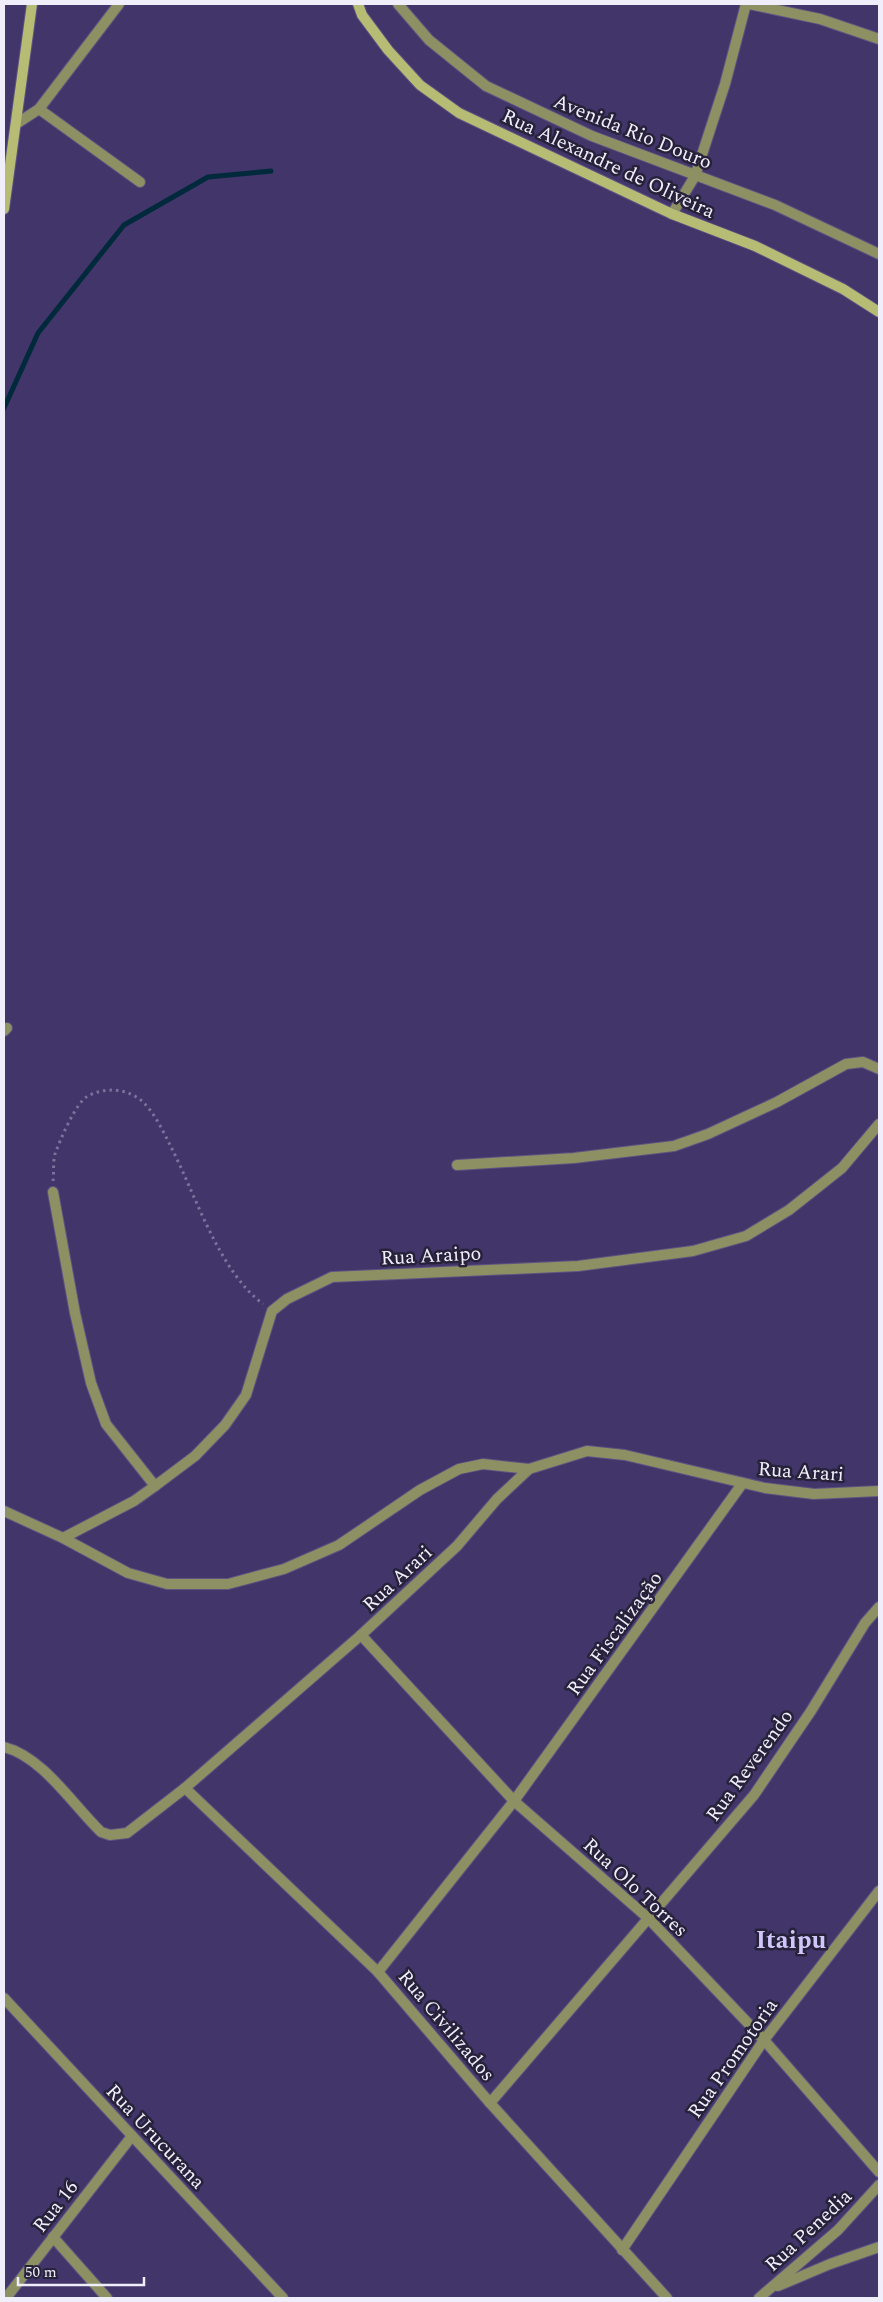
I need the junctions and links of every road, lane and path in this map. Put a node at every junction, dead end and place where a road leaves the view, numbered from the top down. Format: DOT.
graph roads {
  1 [pos="32,4"];
  2 [pos="119,4"];
  3 [pos="358,4"];
  4 [pos="398,4"];
  5 [pos="748,4"];
  6 [pos="879,39"];
  7 [pos="39,109"];
  8 [pos="16,124"];
  9 [pos="695,176"];
  10 [pos="140,182"];
  11 [pos="4,209"];
  12 [pos="672,214"];
  13 [pos="879,254"];
  14 [pos="879,312"];
  15 [pos="879,1069"];
  16 [pos="879,1124"];
  17 [pos="457,1165"];
  18 [pos="53,1192"];
  19 [pos="272,1311"];
  20 [pos="529,1469"];
  21 [pos="742,1484"];
  22 [pos="155,1486"];
  23 [pos="879,1491"];
  24 [pos="4,1511"];
  25 [pos="63,1538"];
  26 [pos="879,1607"];
  27 [pos="361,1635"];
  28 [pos="4,1747"];
  29 [pos="185,1788"];
  30 [pos="514,1801"];
  31 [pos="879,1891"];
  32 [pos="648,1918"];
  33 [pos="378,1972"];
  34 [pos="4,1998"];
  35 [pos="764,2040"];
  36 [pos="490,2103"];
  37 [pos="132,2136"];
  38 [pos="879,2172"];
  39 [pos="879,2186"];
  40 [pos="53,2237"];
  41 [pos="879,2247"];
  42 [pos="622,2250"];
  43 [pos="768,2290"];
  44 [pos="6,2298"];
  45 [pos="107,2298"];
  46 [pos="283,2298"];
  47 [pos="667,2298"];
  48 [pos="759,2298"];
  1 -- 8 [label="main road"];
  2 -- 7 [label="street"];
  3 -- 12 [label="main road, Rua Alexandre de Oliveira"];
  4 -- 9 [label="street, Avenida Rio Douro"];
  5 -- 6 [label="street"];
  5 -- 9 [label="street"];
  7 -- 8 [label="street"];
  7 -- 10 [label="street"];
  8 -- 11 [label="main road"];
  9 -- 12 [label="street"];
  9 -- 13 [label="street, Avenida Rio Douro"];
  12 -- 14 [label="main road, Rua Alexandre de Oliveira"];
  15 -- 17 [label="street"];
  16 -- 19 [label="street, Rua Araipo"];
  18 -- 19 [label="path"];
  18 -- 22 [label="street"];
  19 -- 22 [label="street"];
  20 -- 21 [label="street, Rua Arari"];
  20 -- 25 [label="street"];
  20 -- 27 [label="street, Rua Arari"];
  21 -- 23 [label="street, Rua Arari"];
  21 -- 30 [label="street, Rua Fiscalização"];
  22 -- 25 [label="street"];
  24 -- 25 [label="street"];
  26 -- 32 [label="street, Rua Reverendo"];
  27 -- 29 [label="street, Rua Arari"];
  27 -- 30 [label="street, Rua Olo Torres"];
  28 -- 29 [label="street, Rua Arari"];
  29 -- 33 [label="street, Rua Civilizados"];
  30 -- 32 [label="street, Rua Olo Torres"];
  30 -- 33 [label="street"];
  31 -- 35 [label="street, Rua Promotoria"];
  32 -- 35 [label="street, Rua Olo Torres"];
  32 -- 36 [label="street"];
  33 -- 36 [label="street, Rua Civilizados"];
  34 -- 37 [label="street, Rua Urucurana"];
  35 -- 38 [label="street, Rua Olo Torres"];
  35 -- 42 [label="street, Rua Promotoria"];
  36 -- 42 [label="street, Rua Civilizados"];
  37 -- 40 [label="street, Rua 16"];
  37 -- 46 [label="street, Rua Urucurana"];
  39 -- 43 [label="street, Rua Penedia"];
  40 -- 44 [label="street, Rua 16"];
  40 -- 45 [label="street"];
  41 -- 43 [label="street"];
  42 -- 47 [label="street, Rua Civilizados"];
  43 -- 48 [label="street, Rua Penedia"];
}
